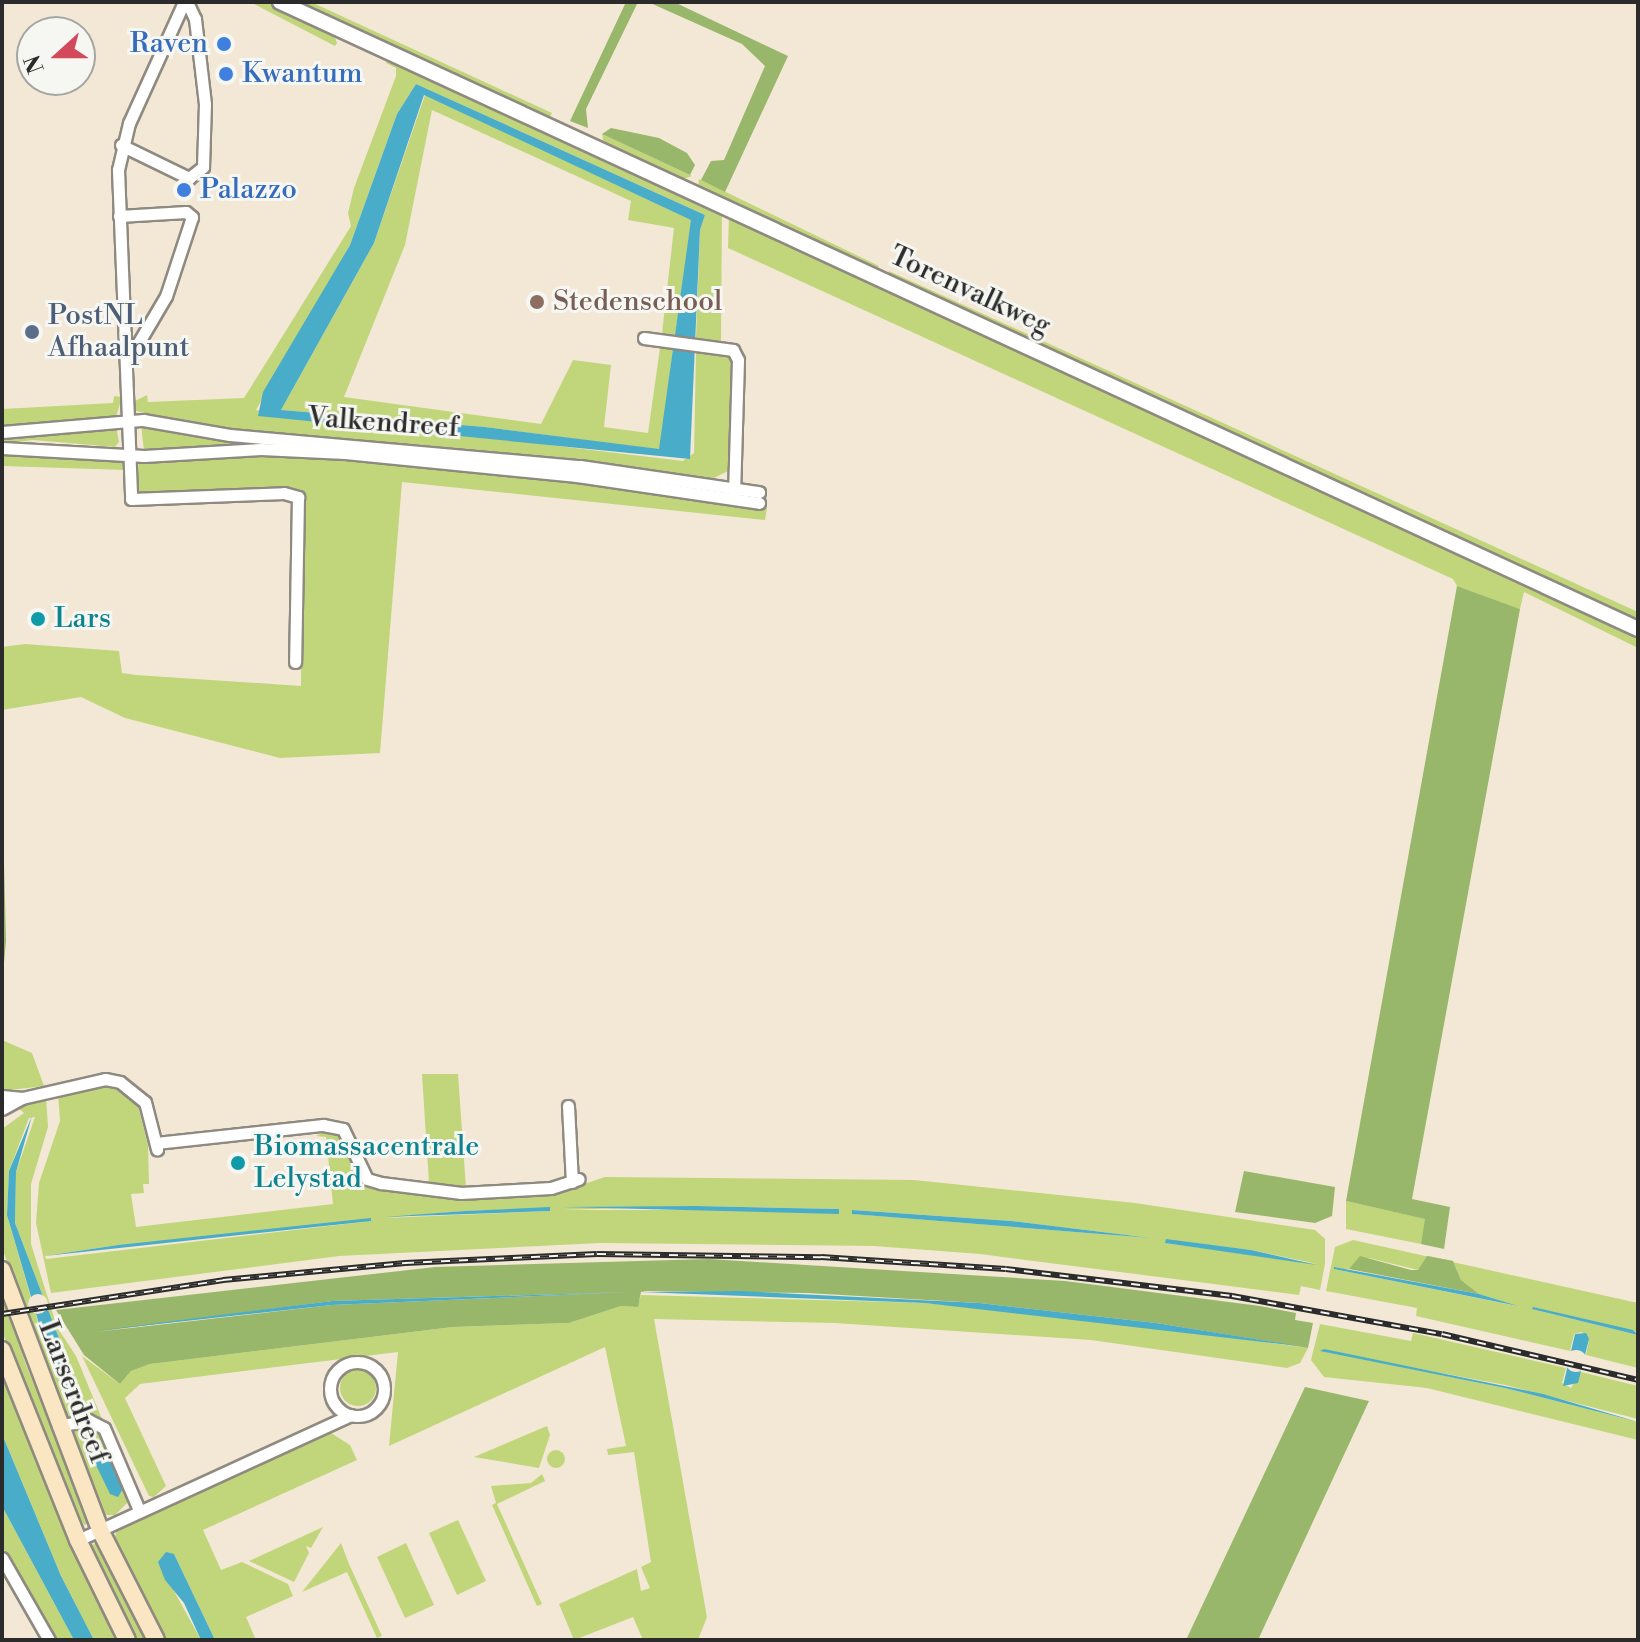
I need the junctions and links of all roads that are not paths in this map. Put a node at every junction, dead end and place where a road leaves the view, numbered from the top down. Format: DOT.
graph roads {
  1 [pos="186,2"];
  2 [pos="280,2"];
  3 [pos="121,145"];
  4 [pos="119,216"];
  5 [pos="644,338"];
  6 [pos="125,352"];
  7 [pos="129,420"];
  8 [pos="2,432"];
  9 [pos="2,448"];
  10 [pos="129,453"];
  11 [pos="734,493"];
  12 [pos="759,498"];
  13 [pos="1638,629"];
  14 [pos="295,662"];
  15 [pos="2,1096"];
  16 [pos="22,1098"];
  17 [pos="568,1106"];
  18 [pos="2,1109"];
  19 [pos="2,1270"];
  20 [pos="2,1350"];
  21 [pos="351,1415"];
  22 [pos="58,1426"];
  23 [pos="139,1510"];
  24 [pos="100,1530"];
  25 [pos="78,1540"];
  26 [pos="2,1558"];
  27 [pos="49,1640"];
  28 [pos="127,1640"];
  29 [pos="156,1640"];
  1 -- 3 [label="street"];
  1 -- 3 [label="street"];
  2 -- 13 [label="street, Torenvalkweg"];
  3 -- 4 [label="street"];
  4 -- 6 [label="street"];
  4 -- 6 [label="street"];
  5 -- 11 [label="street"];
  6 -- 7 [label="street"];
  7 -- 8 [label="street, Valkendreef"];
  7 -- 10 [label="street"];
  7 -- 11 [label="street, Valkendreef"];
  9 -- 10 [label="street, Valkendreef"];
  10 -- 11 [label="street, Valkendreef"];
  10 -- 14 [label="street"];
  11 -- 12 [label="street, Valkendreef"];
  15 -- 16 [label="street"];
  16 -- 17 [label="street"];
  16 -- 18 [label="street"];
  19 -- 22 [label="main road, Larserdreef"];
  20 -- 25 [label="main road, Larserdreef"];
  21 -- 21 [label="street"];
  21 -- 23 [label="street"];
  22 -- 23 [label="street"];
  22 -- 24 [label="main road, Larserdreef"];
  23 -- 24 [label="street"];
  24 -- 25 [label="street"];
  24 -- 29 [label="main road, Larserdreef"];
  25 -- 28 [label="main road, Larserdreef"];
  26 -- 27 [label="street"];
}
